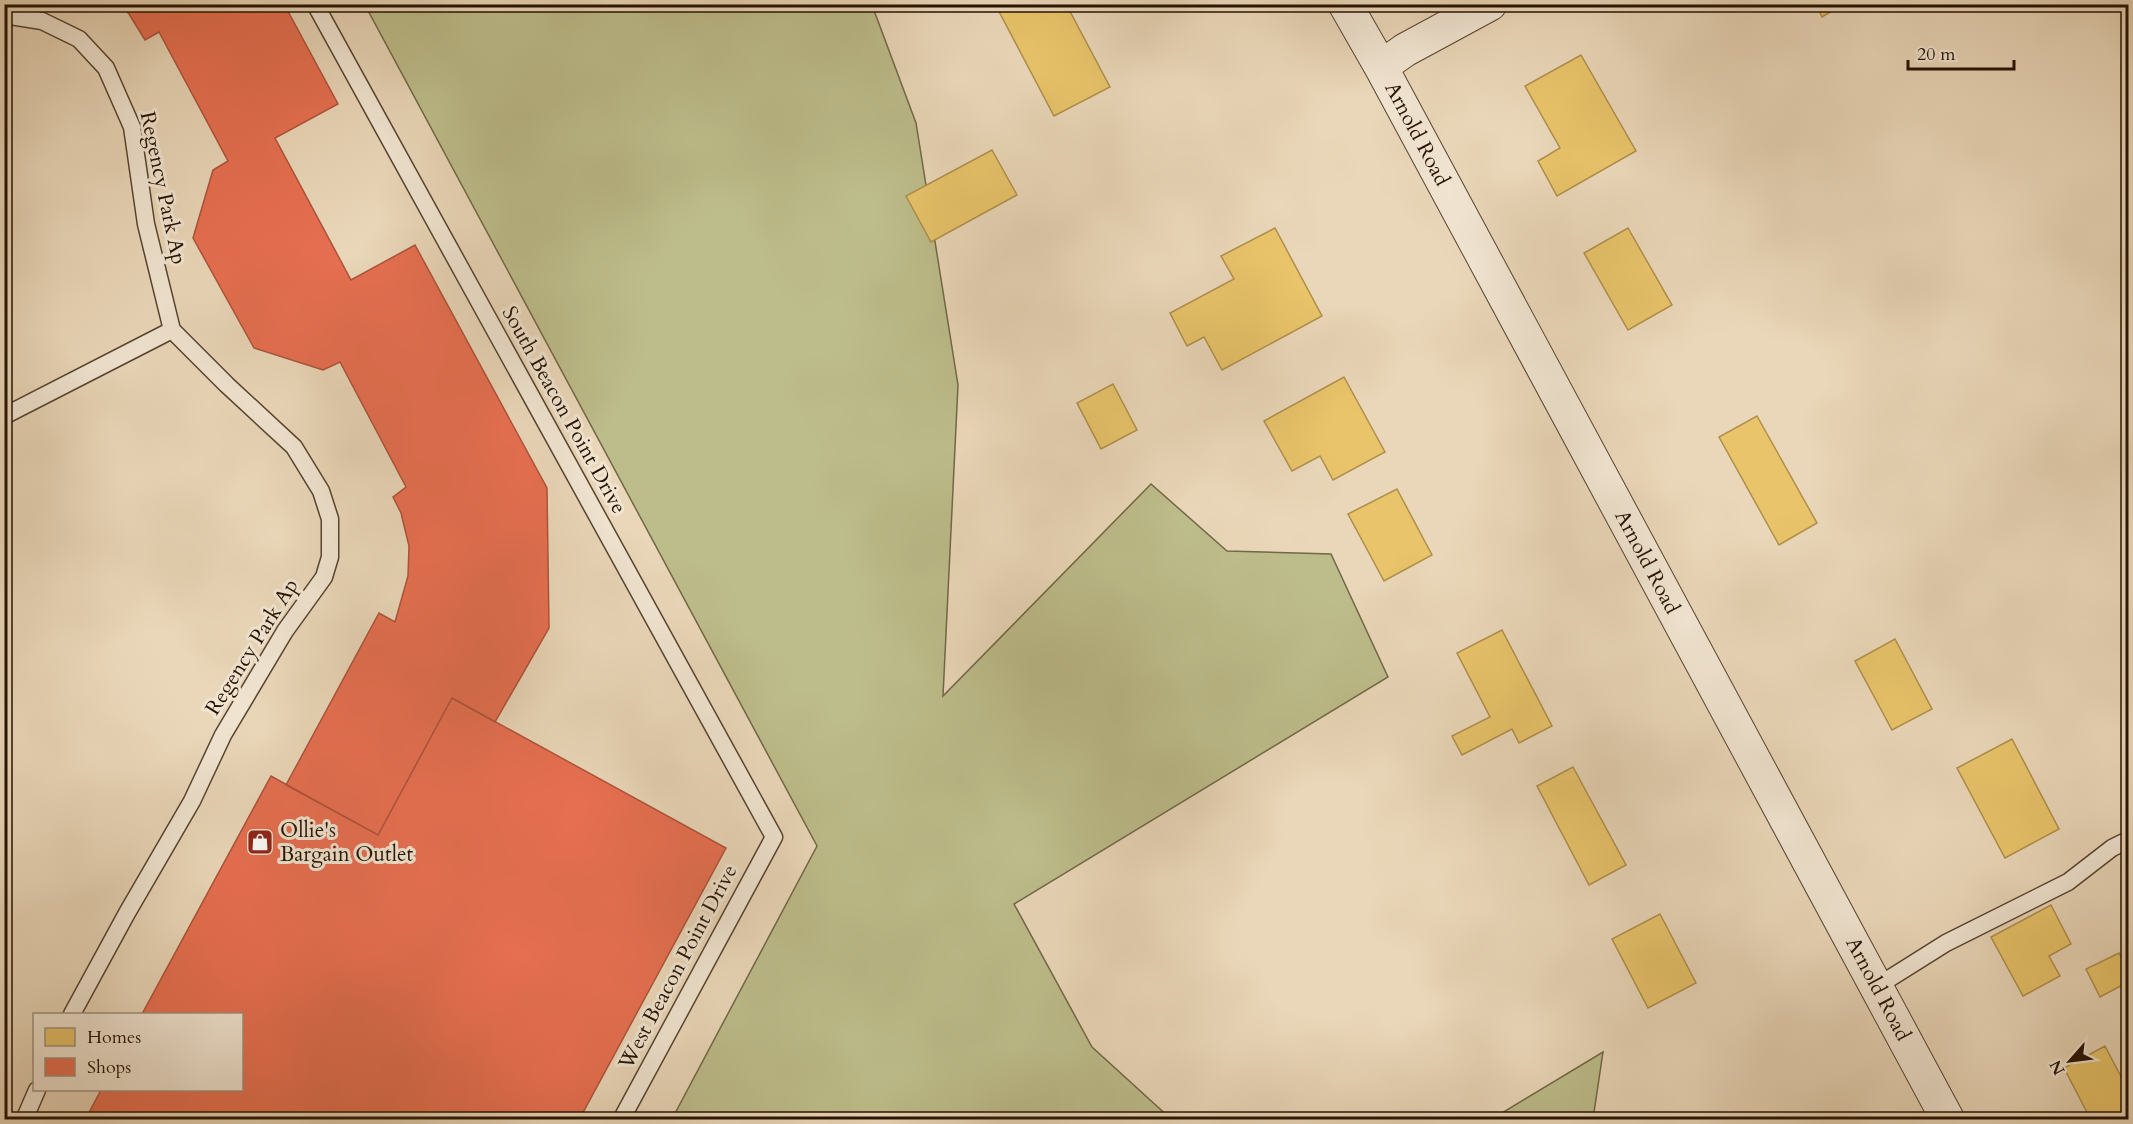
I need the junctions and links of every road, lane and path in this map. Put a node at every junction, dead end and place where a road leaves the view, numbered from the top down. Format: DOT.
graph roads {
  1 [pos="315,4"];
  2 [pos="1345,4"];
  3 [pos="1490,4"];
  4 [pos="4,15"];
  5 [pos="1381,67"];
  6 [pos="172,330"];
  7 [pos="4,416"];
  8 [pos="774,837"];
  9 [pos="2128,840"];
  10 [pos="1876,987"];
  11 [pos="73,1013"];
  12 [pos="36,1091"];
  13 [pos="24,1119"];
  14 [pos="621,1119"];
  15 [pos="1948,1119"];
  1 -- 8 [label="lane, South Beacon Point Drive"];
  2 -- 5 [label="street, Arnold Road"];
  3 -- 5 [label="street"];
  4 -- 6 [label="lane, Regency Park Ap"];
  5 -- 10 [label="street, Arnold Road"];
  6 -- 7 [label="lane"];
  6 -- 11 [label="lane, Regency Park Ap"];
  8 -- 14 [label="lane, West Beacon Point Drive"];
  9 -- 10 [label="lane"];
  10 -- 15 [label="street, Arnold Road"];
  12 -- 13 [label="lane"];
}
